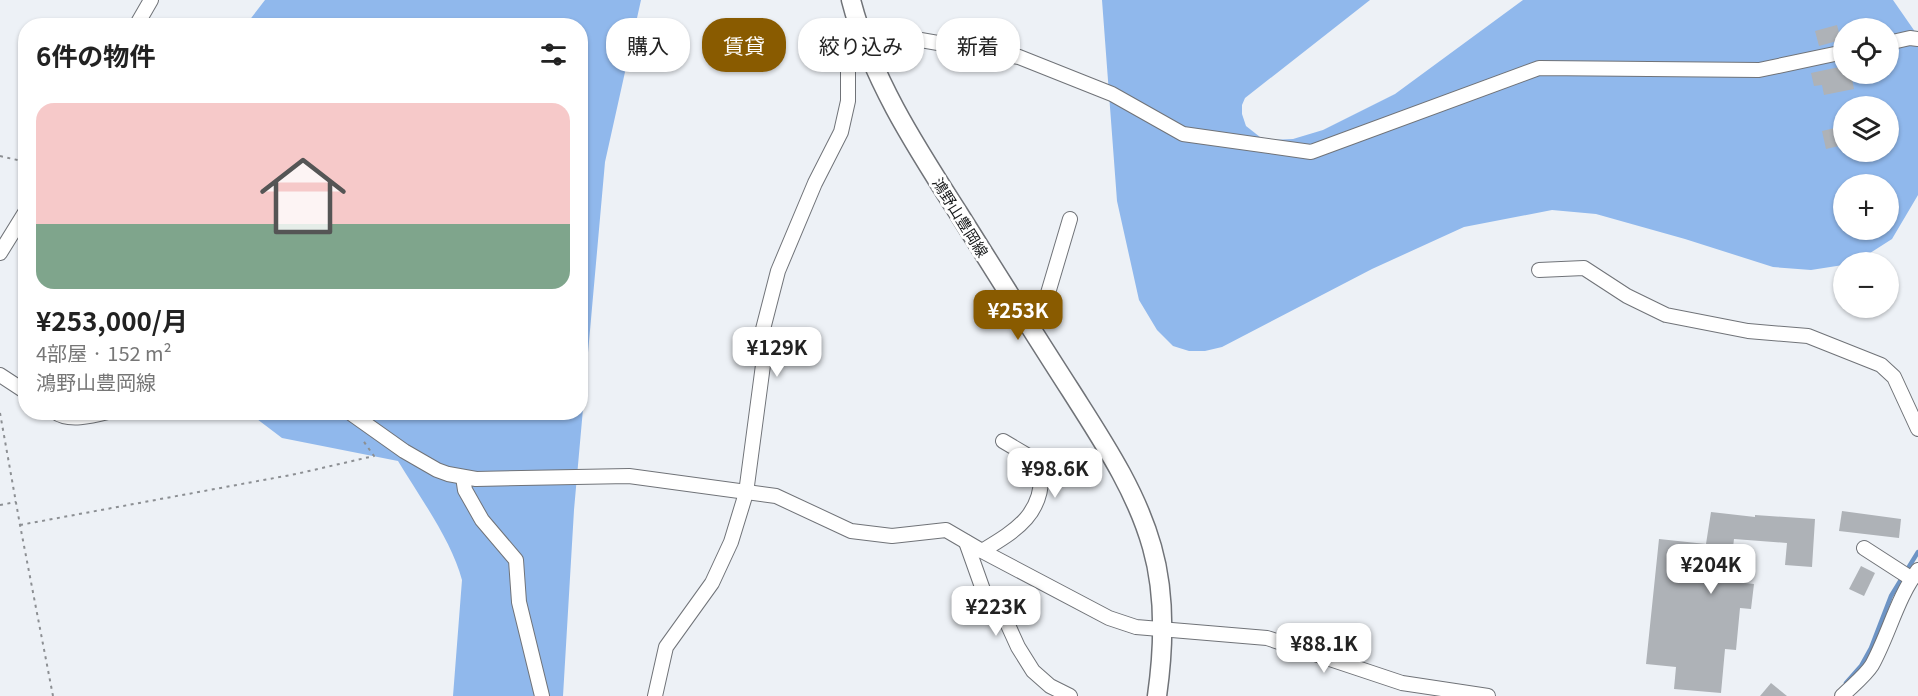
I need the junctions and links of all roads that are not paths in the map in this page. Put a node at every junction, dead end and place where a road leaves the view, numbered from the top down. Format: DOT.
graph roads {
  1 [pos="151,0"];
  2 [pos="851,0"];
  3 [pos="141,18"];
  4 [pos="857,18"];
  5 [pos="1918,39"];
  6 [pos="1899,40"];
  7 [pos="924,41"];
  8 [pos="1833,54"];
  9 [pos="848,72"];
  10 [pos="877,72"];
  11 [pos="1070,219"];
  12 [pos="18,224"];
  13 [pos="0,253"];
  14 [pos="1539,270"];
  15 [pos="1029,324"];
  16 [pos="0,375"];
  17 [pos="18,387"];
  18 [pos="359,420"];
  19 [pos="1918,429"];
  20 [pos="1003,441"];
  21 [pos="463,477"];
  22 [pos="746,493"];
  23 [pos="966,542"];
  24 [pos="1864,548"];
  25 [pos="982,551"];
  26 [pos="1915,574"];
  27 [pos="1163,631"];
  28 [pos="659,694"];
  29 [pos="543,696"];
  30 [pos="1070,696"];
  31 [pos="1157,696"];
  32 [pos="1488,696"];
  33 [pos="1842,696"];
  1 -- 3 [label="street"];
  2 -- 4 [label="main road, 鴻野山豊岡線"];
  5 -- 6 [label="street"];
  7 -- 8 [label="street"];
  9 -- 22 [label="street"];
  10 -- 15 [label="main road, 鴻野山豊岡線"];
  11 -- 15 [label="street"];
  12 -- 13 [label="street"];
  14 -- 19 [label="street"];
  15 -- 27 [label="main road, 鴻野山豊岡線"];
  16 -- 17 [label="street"];
  18 -- 21 [label="street"];
  20 -- 25 [label="street"];
  21 -- 22 [label="street"];
  21 -- 29 [label="street"];
  22 -- 23 [label="street"];
  22 -- 28 [label="street"];
  23 -- 25 [label="street"];
  23 -- 30 [label="street"];
  24 -- 26 [label="street"];
  25 -- 27 [label="street"];
  26 -- 33 [label="street"];
  27 -- 31 [label="main road, 鴻野山豊岡線"];
  27 -- 32 [label="street"];
}
